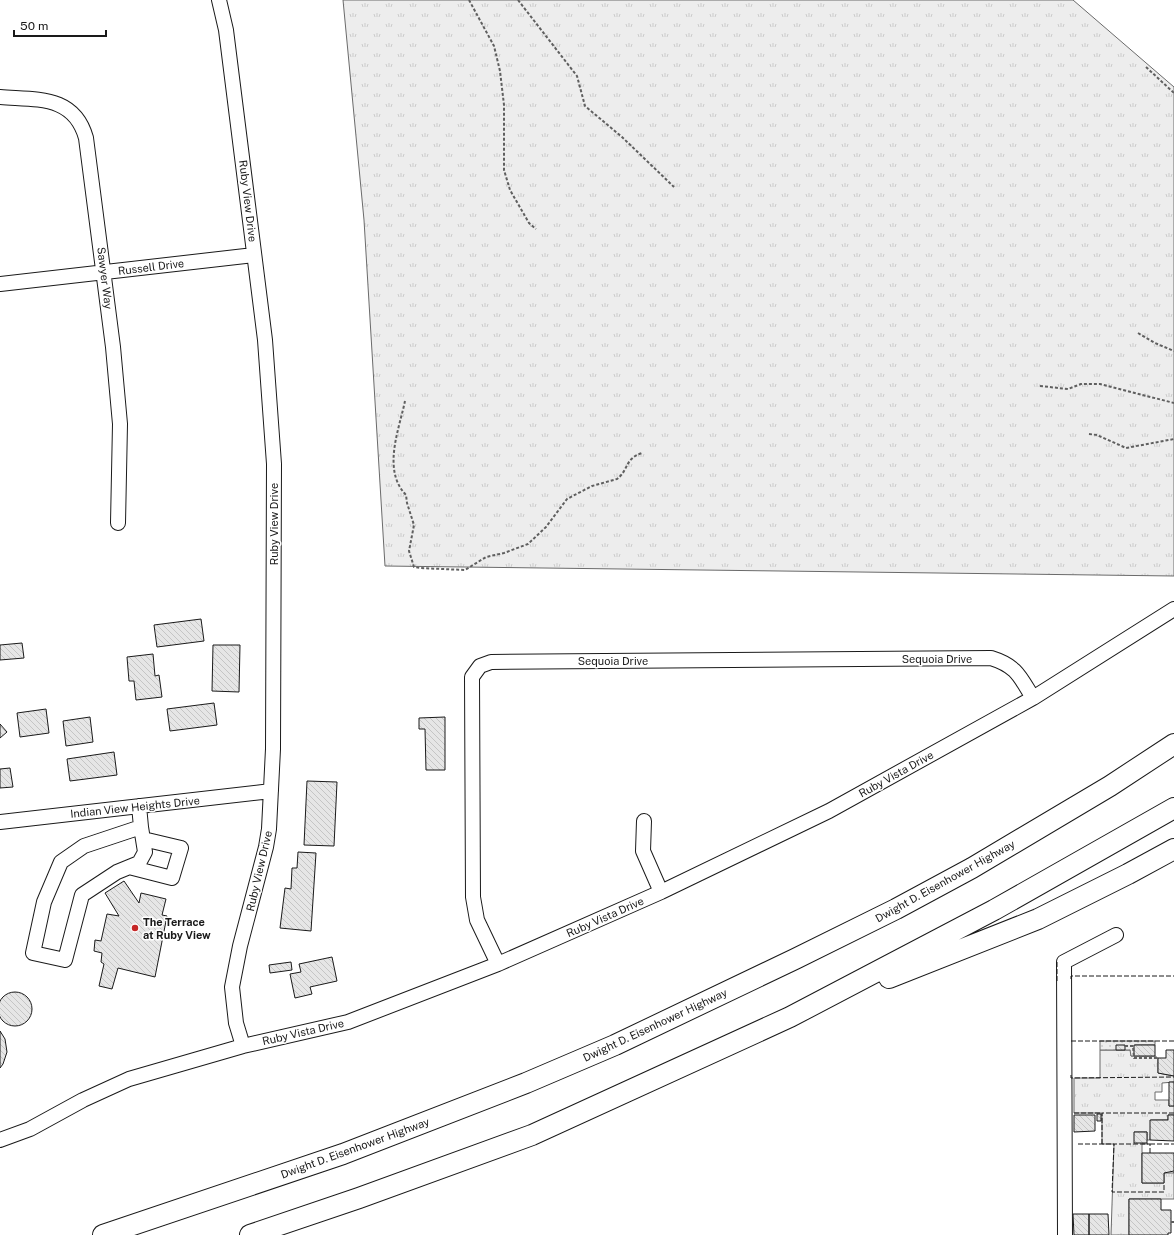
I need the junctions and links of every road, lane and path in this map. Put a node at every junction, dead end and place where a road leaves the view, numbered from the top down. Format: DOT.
graph roads {
  1 [pos="219,0"];
  2 [pos="469,0"];
  3 [pos="518,0"];
  4 [pos="1146,67"];
  5 [pos="1174,93"];
  6 [pos="0,97"];
  7 [pos="674,187"];
  8 [pos="536,229"];
  9 [pos="254,255"];
  10 [pos="104,273"];
  11 [pos="0,284"];
  12 [pos="1138,333"];
  13 [pos="1174,351"];
  14 [pos="1040,386"];
  15 [pos="405,401"];
  16 [pos="1174,403"];
  17 [pos="1090,434"];
  18 [pos="1174,438"];
  19 [pos="642,453"];
  20 [pos="118,523"];
  21 [pos="1174,609"];
  22 [pos="1033,698"];
  23 [pos="1174,738"];
  24 [pos="1174,744"];
  25 [pos="1110,786"];
  26 [pos="270,792"];
  27 [pos="139,806"];
  28 [pos="1174,808"];
  29 [pos="644,821"];
  30 [pos="0,822"];
  31 [pos="142,833"];
  32 [pos="1174,849"];
  33 [pos="129,867"];
  34 [pos="661,892"];
  35 [pos="1116,935"];
  36 [pos="498,964"];
  37 [pos="790,1017"];
  38 [pos="243,1046"];
  39 [pos="1125,1046"];
  40 [pos="1157,1058"];
  41 [pos="0,1140"];
  42 [pos="103,1235"];
  43 [pos="250,1235"];
  44 [pos="1065,1235"];
  1 -- 9 [label="street, Ruby View Drive"];
  2 -- 8 [label="path"];
  3 -- 7 [label="path"];
  4 -- 5 [label="path"];
  6 -- 10 [label="street, Sawyer Way"];
  9 -- 10 [label="street, Russell Drive"];
  9 -- 26 [label="street, Ruby View Drive"];
  10 -- 11 [label="street, Russell Drive"];
  10 -- 20 [label="street, Sawyer Way"];
  12 -- 13 [label="path"];
  14 -- 16 [label="path"];
  15 -- 19 [label="path"];
  17 -- 18 [label="path"];
  21 -- 22 [label="street, Ruby Vista Drive"];
  22 -- 34 [label="street, Ruby Vista Drive"];
  22 -- 36 [label="street, Sequoia Drive"];
  23 -- 25 [label="highway"];
  24 -- 25 [label="highway, Dwight D. Eisenhower Highway"];
  25 -- 42 [label="highway, Dwight D. Eisenhower Highway"];
  26 -- 27 [label="street, Indian View Heights Drive"];
  26 -- 38 [label="street, Ruby View Drive"];
  27 -- 30 [label="street, Indian View Heights Drive"];
  27 -- 31 [label="street"];
  28 -- 37 [label="highway"];
  29 -- 34 [label="street"];
  31 -- 33 [label="street"];
  31 -- 33 [label="street"];
  31 -- 33 [label="street"];
  32 -- 37 [label="highway"];
  34 -- 36 [label="street, Ruby Vista Drive"];
  35 -- 44 [label="street"];
  36 -- 38 [label="street, Ruby Vista Drive"];
  37 -- 43 [label="highway"];
  38 -- 41 [label="street, Ruby Vista Drive"];
  39 -- 40 [label="path"];
}
